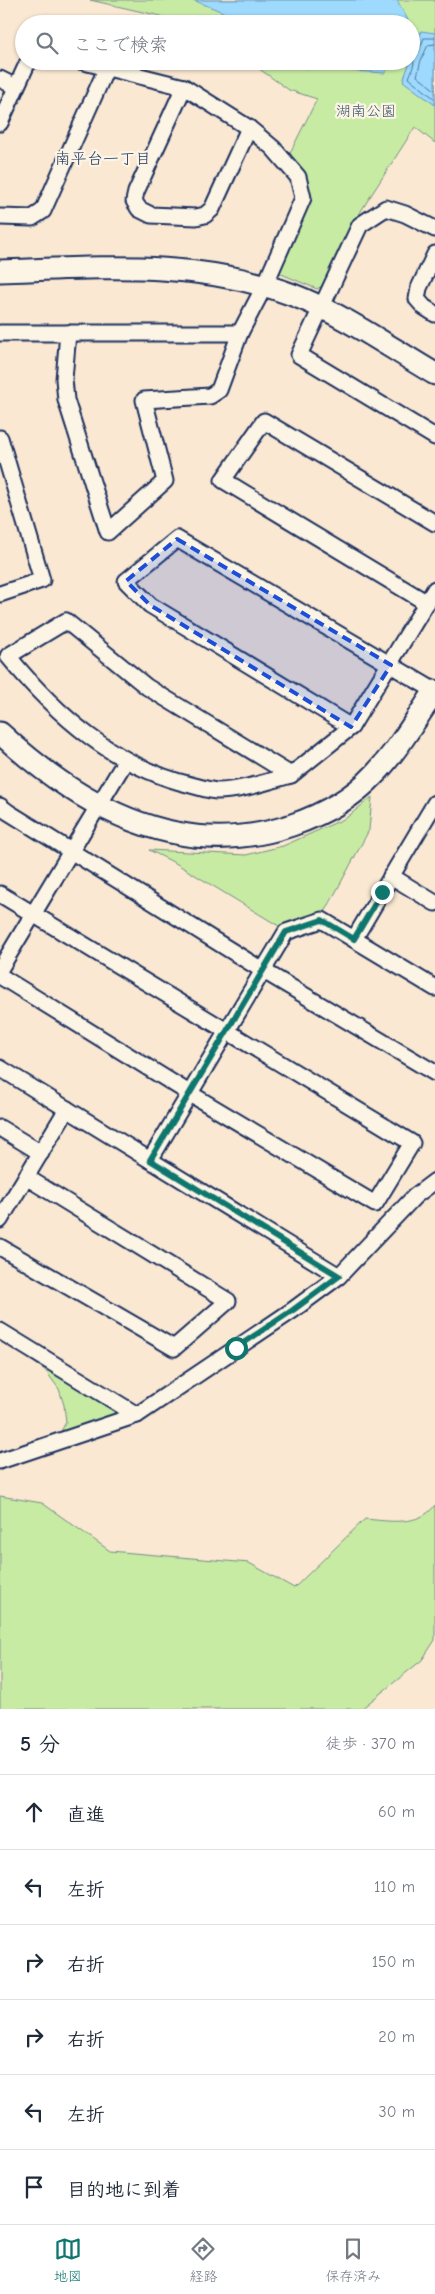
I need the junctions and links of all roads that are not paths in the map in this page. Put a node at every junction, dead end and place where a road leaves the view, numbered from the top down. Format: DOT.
graph roads {
  1 [pos="24,70"];
  2 [pos="106,70"];
  3 [pos="119,70"];
  4 [pos="0,79"];
  5 [pos="16,87"];
  6 [pos="184,87"];
  7 [pos="0,123"];
  8 [pos="249,128"];
  9 [pos="0,217"];
  10 [pos="435,229"];
  11 [pos="435,254"];
  12 [pos="0,271"];
  13 [pos="265,285"];
  14 [pos="320,307"];
  15 [pos="435,314"];
  16 [pos="68,332"];
  17 [pos="0,333"];
  18 [pos="240,333"];
  19 [pos="435,374"];
  20 [pos="435,437"];
  21 [pos="0,438"];
  22 [pos="435,523"];
  23 [pos="435,588"];
  24 [pos="0,594"];
  25 [pos="427,603"];
  26 [pos="391,665"];
  27 [pos="435,691"];
  28 [pos="351,727"];
  29 [pos="0,733"];
  30 [pos="126,760"];
  31 [pos="291,775"];
  32 [pos="98,805"];
  33 [pos="0,806"];
  34 [pos="433,811"];
  35 [pos="70,851"];
  36 [pos="391,876"];
  37 [pos="0,894"];
  38 [pos="435,902"];
  39 [pos="33,913"];
  40 [pos="354,939"];
  41 [pos="0,968"];
  42 [pos="262,970"];
  43 [pos="0,976"];
  44 [pos="435,988"];
  45 [pos="226,1032"];
  46 [pos="0,1068"];
  47 [pos="435,1073"];
  48 [pos="189,1093"];
  49 [pos="67,1110"];
  50 [pos="0,1128"];
  51 [pos="41,1153"];
  52 [pos="150,1160"];
  53 [pos="26,1177"];
  54 [pos="435,1180"];
  55 [pos="0,1220"];
  56 [pos="0,1246"];
  57 [pos="339,1276"];
  58 [pos="0,1331"];
  59 [pos="137,1415"];
  60 [pos="0,1461"];
  1 -- 5 [label="street"];
  2 -- 9 [label="street"];
  3 -- 6 [label="street"];
  4 -- 5 [label="street"];
  5 -- 7 [label="street"];
  6 -- 8 [label="street"];
  6 -- 8 [label="street"];
  8 -- 13 [label="street"];
  10 -- 14 [label="street"];
  11 -- 15 [label="street"];
  12 -- 13 [label="street"];
  13 -- 14 [label="street"];
  13 -- 18 [label="street"];
  14 -- 19 [label="street"];
  14 -- 20 [label="street"];
  16 -- 17 [label="street"];
  16 -- 18 [label="street"];
  16 -- 18 [label="street"];
  21 -- 24 [label="street"];
  22 -- 25 [label="street"];
  23 -- 25 [label="street"];
  25 -- 26 [label="street"];
  26 -- 27 [label="street"];
  26 -- 28 [label="street"];
  26 -- 28 [label="street"];
  27 -- 32 [label="street"];
  28 -- 31 [label="street"];
  29 -- 32 [label="street"];
  30 -- 31 [label="street"];
  30 -- 31 [label="street"];
  30 -- 32 [label="street"];
  32 -- 35 [label="street"];
  33 -- 35 [label="street"];
  34 -- 36 [label="street"];
  35 -- 39 [label="street"];
  35 -- 42 [label="street"];
  36 -- 38 [label="street"];
  36 -- 40 [label="street"];
  37 -- 39 [label="street"];
  39 -- 41 [label="street"];
  39 -- 45 [label="street"];
  40 -- 42 [label="street"];
  40 -- 44 [label="street"];
  42 -- 45 [label="street"];
  42 -- 47 [label="street"];
  43 -- 48 [label="street"];
  45 -- 48 [label="street"];
  45 -- 48 [label="street"];
  46 -- 49 [label="street"];
  48 -- 52 [label="street"];
  49 -- 51 [label="street"];
  49 -- 52 [label="street"];
  50 -- 51 [label="street"];
  51 -- 53 [label="street"];
  52 -- 57 [label="street"];
  53 -- 55 [label="street"];
  53 -- 56 [label="street"];
  54 -- 57 [label="street"];
  57 -- 59 [label="street"];
  58 -- 59 [label="street"];
  59 -- 60 [label="street"];
}
